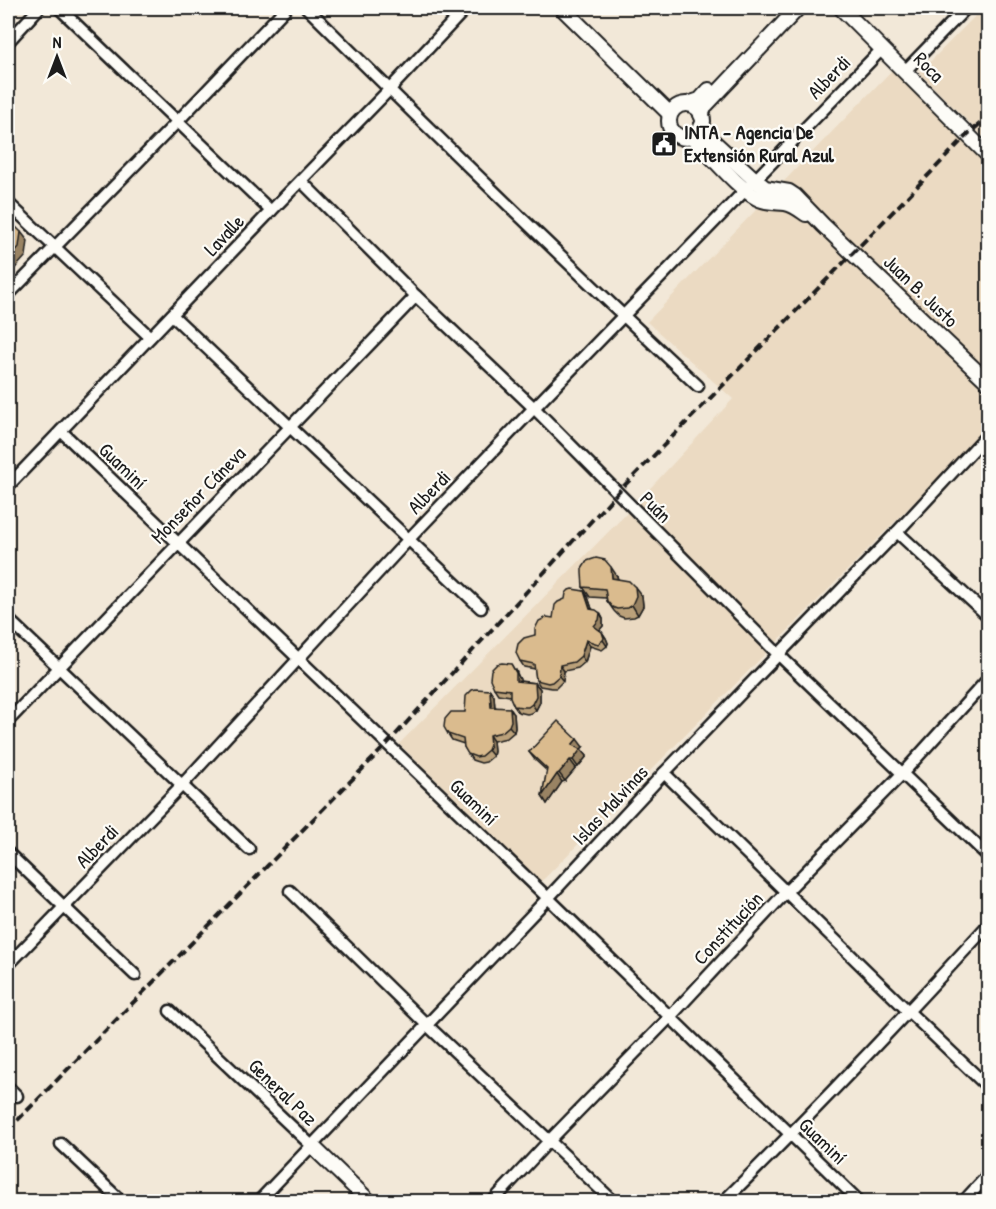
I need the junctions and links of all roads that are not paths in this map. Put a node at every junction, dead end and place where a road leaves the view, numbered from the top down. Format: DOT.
graph roads {
  1 [pos="39,8"];
  2 [pos="59,8"];
  3 [pos="286,8"];
  4 [pos="307,8"];
  5 [pos="466,8"];
  6 [pos="562,8"];
  7 [pos="574,8"];
  8 [pos="787,8"];
  9 [pos="798,8"];
  10 [pos="841,8"];
  11 [pos="966,8"];
  12 [pos="8,42"];
  13 [pos="882,49"];
  14 [pos="905,71"];
  15 [pos="389,90"];
  16 [pos="678,108"];
  17 [pos="701,121"];
  18 [pos="177,122"];
  19 [pos="691,137"];
  20 [pos="988,155"];
  21 [pos="301,181"];
  22 [pos="749,184"];
  23 [pos="8,203"];
  24 [pos="271,210"];
  25 [pos="54,247"];
  26 [pos="8,295"];
  27 [pos="416,296"];
  28 [pos="172,315"];
  29 [pos="623,315"];
  30 [pos="150,337"];
  31 [pos="988,382"];
  32 [pos="698,386"];
  33 [pos="534,408"];
  34 [pos="290,426"];
  35 [pos="61,431"];
  36 [pos="988,434"];
  37 [pos="10,479"];
  38 [pos="897,532"];
  39 [pos="409,540"];
  40 [pos="177,544"];
  41 [pos="481,608"];
  42 [pos="988,616"];
  43 [pos="8,619"];
  44 [pos="779,655"];
  45 [pos="298,659"];
  46 [pos="58,667"];
  47 [pos="988,679"];
  48 [pos="8,721"];
  49 [pos="664,773"];
  50 [pos="902,774"];
  51 [pos="182,785"];
  52 [pos="249,849"];
  53 [pos="8,853"];
  54 [pos="988,856"];
  55 [pos="290,891"];
  56 [pos="786,892"];
  57 [pos="548,898"];
  58 [pos="64,906"];
  59 [pos="988,925"];
  60 [pos="8,965"];
  61 [pos="135,975"];
  62 [pos="170,1011"];
  63 [pos="909,1012"];
  64 [pos="670,1017"];
  65 [pos="427,1025"];
  66 [pos="8,1087"];
  67 [pos="988,1088"];
  68 [pos="17,1095"];
  69 [pos="791,1135"];
  70 [pos="549,1141"];
  71 [pos="61,1144"];
  72 [pos="312,1146"];
  73 [pos="988,1175"];
  74 [pos="122,1202"];
  75 [pos="258,1202"];
  76 [pos="370,1202"];
  77 [pos="492,1202"];
  78 [pos="614,1202"];
  79 [pos="723,1202"];
  80 [pos="860,1202"];
  81 [pos="963,1202"];
  1 -- 12 [label="street"];
  2 -- 18 [label="street"];
  3 -- 18 [label="street"];
  4 -- 15 [label="street"];
  5 -- 15 [label="street, Lavalle"];
  6 -- 16 [label="main road"];
  7 -- 16 [label="main road"];
  8 -- 16 [label="main road"];
  9 -- 17 [label="main road"];
  10 -- 13 [label="main road, Roca"];
  11 -- 14 [label="street"];
  13 -- 14 [label="main road, Roca"];
  13 -- 22 [label="street, Alberdi"];
  14 -- 20 [label="main road, Roca"];
  15 -- 21 [label="street, Lavalle"];
  15 -- 29 [label="street"];
  16 -- 17 [label="main road"];
  16 -- 19 [label="main road"];
  17 -- 19 [label="main road"];
  17 -- 22 [label="main road"];
  18 -- 24 [label="street"];
  18 -- 25 [label="street"];
  19 -- 22 [label="main road"];
  21 -- 24 [label="street, Lavalle"];
  21 -- 27 [label="street, Puán"];
  22 -- 29 [label="street, Alberdi"];
  22 -- 31 [label="main road, Juan B. Justo"];
  23 -- 25 [label="street"];
  24 -- 28 [label="street, Lavalle"];
  25 -- 26 [label="street"];
  25 -- 30 [label="street"];
  27 -- 33 [label="street, Puán"];
  27 -- 34 [label="street, Monseñor Cáneva"];
  28 -- 30 [label="street, Lavalle"];
  28 -- 34 [label="street"];
  29 -- 32 [label="street"];
  29 -- 33 [label="street, Alberdi"];
  30 -- 35 [label="street, Lavalle"];
  33 -- 39 [label="street, Alberdi"];
  33 -- 44 [label="street, Puán"];
  34 -- 39 [label="street"];
  34 -- 40 [label="street, Monseñor Cáneva"];
  35 -- 37 [label="street, Lavalle"];
  35 -- 40 [label="street, Guaminí"];
  36 -- 38 [label="street, Islas Malvinas"];
  38 -- 42 [label="street"];
  38 -- 44 [label="street, Islas Malvinas"];
  39 -- 41 [label="street"];
  39 -- 45 [label="street, Alberdi"];
  40 -- 45 [label="street, Guaminí"];
  40 -- 46 [label="street, Monseñor Cáneva"];
  43 -- 46 [label="street"];
  44 -- 49 [label="street, Islas Malvinas"];
  44 -- 50 [label="street, Puán"];
  45 -- 51 [label="street, Alberdi"];
  45 -- 57 [label="street, Guaminí"];
  46 -- 48 [label="street, Monseñor Cáneva"];
  46 -- 51 [label="street"];
  47 -- 50 [label="street, Constitución"];
  49 -- 56 [label="street"];
  49 -- 57 [label="street, Islas Malvinas"];
  50 -- 54 [label="street, Puán"];
  50 -- 56 [label="street, Constitución"];
  51 -- 52 [label="street"];
  51 -- 58 [label="street, Alberdi"];
  53 -- 58 [label="street"];
  55 -- 65 [label="street"];
  56 -- 63 [label="street"];
  56 -- 64 [label="street, Constitución"];
  57 -- 64 [label="street, Guaminí"];
  57 -- 65 [label="street, Islas Malvinas"];
  58 -- 60 [label="street, Alberdi"];
  58 -- 61 [label="street"];
  59 -- 63 [label="street"];
  62 -- 72 [label="street, General Paz"];
  63 -- 67 [label="street"];
  63 -- 69 [label="street"];
  64 -- 69 [label="street, Guaminí"];
  64 -- 70 [label="street, Constitución"];
  65 -- 70 [label="street"];
  65 -- 72 [label="street, Islas Malvinas"];
  66 -- 68 [label="street"];
  69 -- 79 [label="street"];
  69 -- 80 [label="street, Guaminí"];
  70 -- 77 [label="street, Constitución"];
  70 -- 78 [label="street"];
  71 -- 74 [label="street"];
  72 -- 75 [label="street, Islas Malvinas"];
  72 -- 76 [label="main road, General Paz"];
  73 -- 81 [label="street"];
}
